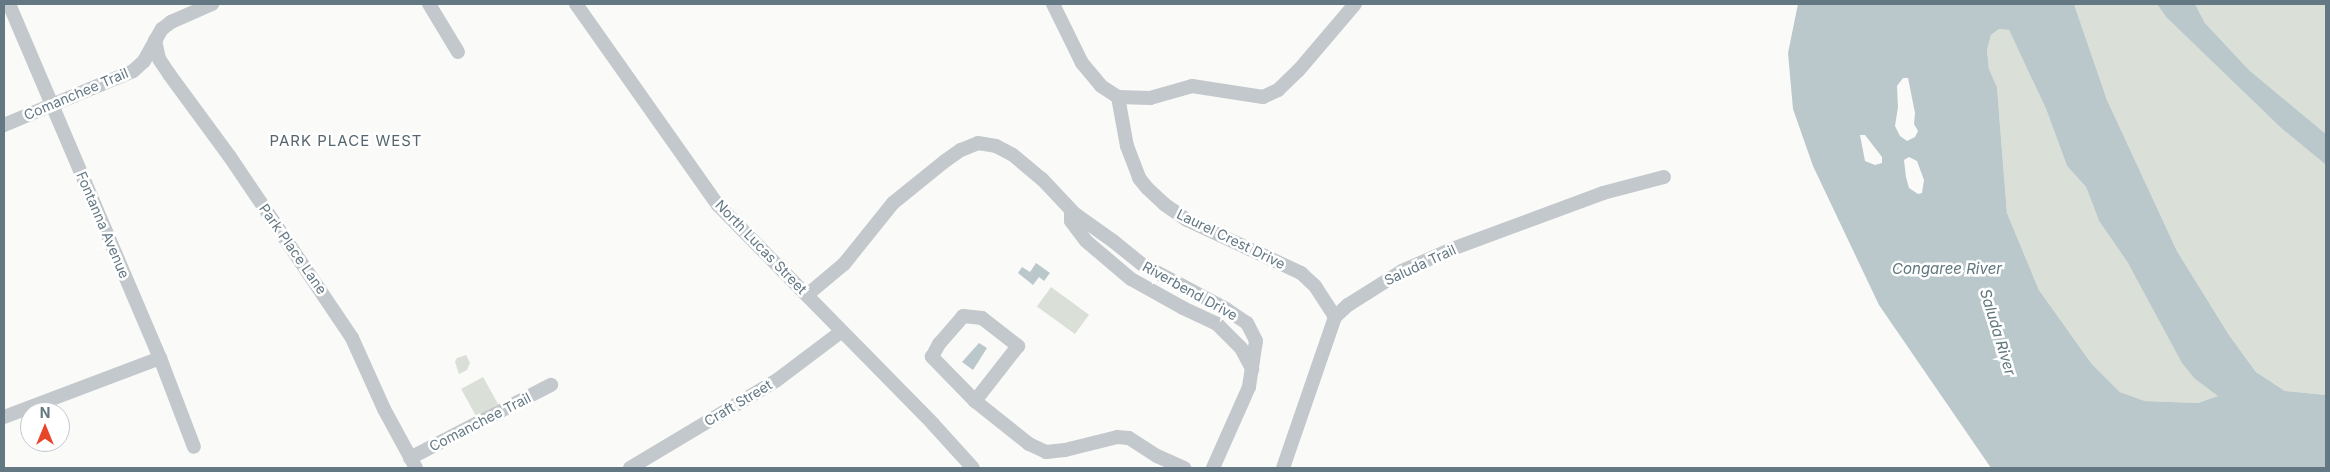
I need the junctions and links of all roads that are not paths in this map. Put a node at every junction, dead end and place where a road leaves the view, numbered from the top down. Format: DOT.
graph roads {
  1 [pos="9,4"];
  2 [pos="212,4"];
  3 [pos="429,4"];
  4 [pos="576,4"];
  5 [pos="1053,4"];
  6 [pos="1355,4"];
  7 [pos="192,8"];
  8 [pos="155,40"];
  9 [pos="458,52"];
  10 [pos="1118,97"];
  11 [pos="52,105"];
  12 [pos="4,125"];
  13 [pos="1664,177"];
  14 [pos="1071,211"];
  15 [pos="807,296"];
  16 [pos="1335,316"];
  17 [pos="842,330"];
  18 [pos="160,358"];
  19 [pos="1252,369"];
  20 [pos="550,386"];
  21 [pos="975,401"];
  22 [pos="4,417"];
  23 [pos="194,446"];
  24 [pos="413,463"];
  25 [pos="630,468"];
  26 [pos="973,468"];
  27 [pos="1184,468"];
  28 [pos="1213,468"];
  29 [pos="1283,468"];
  1 -- 11 [label="street, Fontanna Avenue"];
  2 -- 7 [label="street, Comanchee Trail"];
  3 -- 9 [label="street"];
  4 -- 15 [label="street, North Lucas Street"];
  5 -- 10 [label="street"];
  6 -- 10 [label="street"];
  7 -- 8 [label="street, Comanchee Trail"];
  8 -- 11 [label="street, Comanchee Trail"];
  8 -- 24 [label="street, Park Place Lane"];
  10 -- 16 [label="street, Laurel Crest Drive"];
  11 -- 12 [label="street, Comanchee Trail"];
  11 -- 18 [label="street, Fontanna Avenue"];
  13 -- 16 [label="street, Saluda Trail"];
  14 -- 15 [label="street, Riverbend Drive"];
  14 -- 19 [label="street, Riverbend Drive"];
  14 -- 19 [label="street, Riverbend Drive"];
  15 -- 17 [label="street, North Lucas Street"];
  16 -- 29 [label="street"];
  17 -- 25 [label="street, Craft Street"];
  17 -- 26 [label="street, North Lucas Street"];
  18 -- 22 [label="street"];
  18 -- 23 [label="street, Fontanna Avenue"];
  19 -- 28 [label="street, Riverbend Drive"];
  20 -- 24 [label="street, Comanchee Trail"];
  21 -- 21 [label="street"];
  21 -- 27 [label="street"];
}
